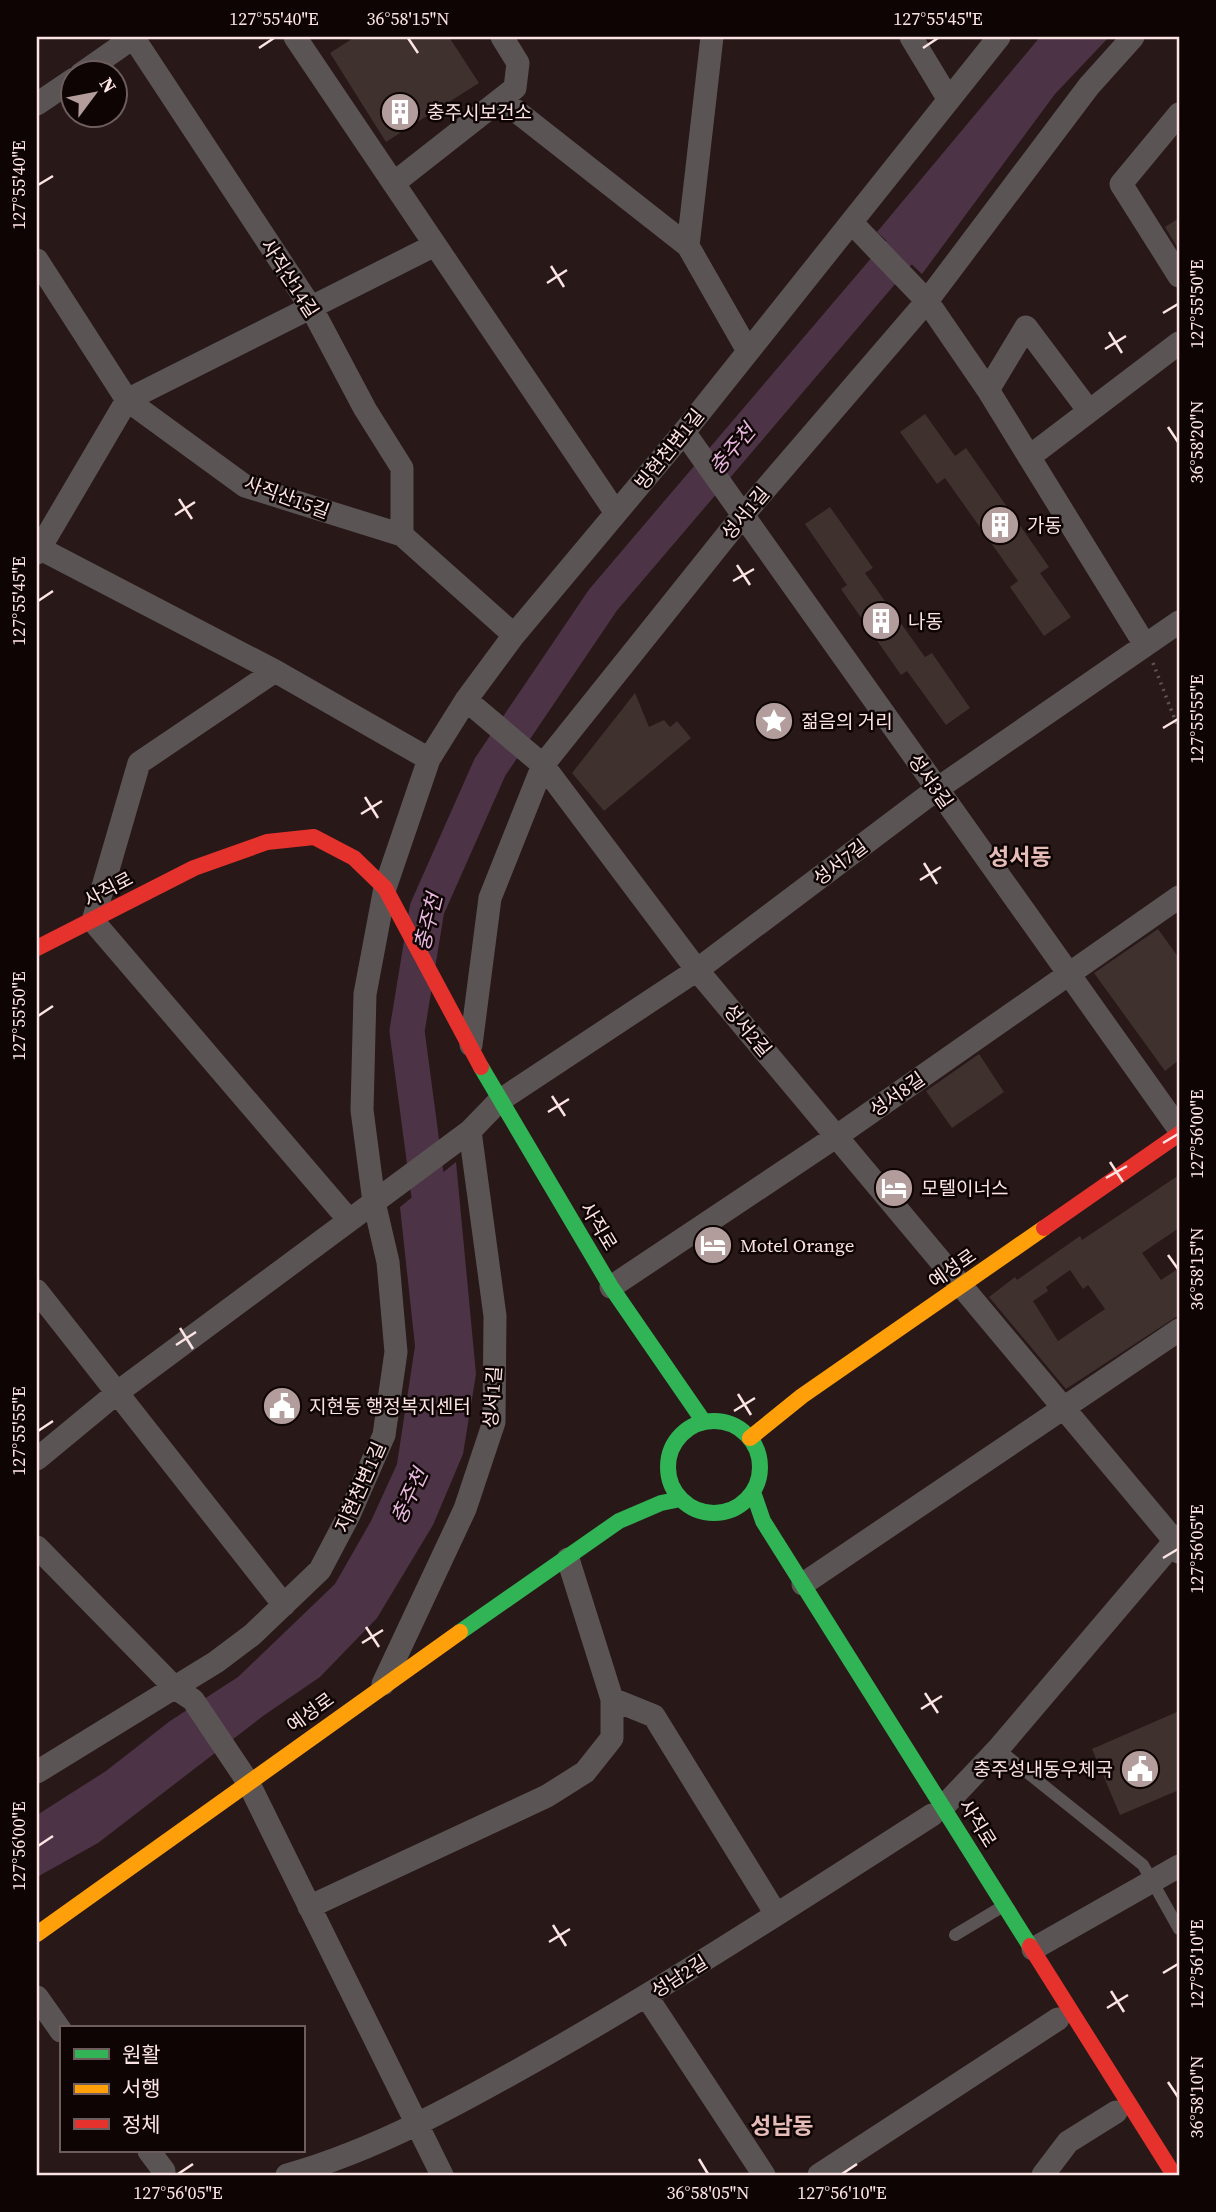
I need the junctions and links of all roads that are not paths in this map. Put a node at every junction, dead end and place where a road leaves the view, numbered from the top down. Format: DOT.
graph roads {
  1 [pos="133,37"];
  2 [pos="295,37"];
  3 [pos="502,37"];
  4 [pos="712,37"];
  5 [pos="911,37"];
  6 [pos="999,37"];
  7 [pos="1133,37"];
  8 [pos="101,60"];
  9 [pos="60,88"];
  10 [pos="502,99"];
  11 [pos="949,100"];
  12 [pos="37,104"];
  13 [pos="1179,114"];
  14 [pos="394,183"];
  15 [pos="853,224"];
  16 [pos="435,245"];
  17 [pos="688,246"];
  18 [pos="37,260"];
  19 [pos="1179,276"];
  20 [pos="927,301"];
  21 [pos="312,309"];
  22 [pos="1179,344"];
  23 [pos="748,351"];
  24 [pos="988,390"];
  25 [pos="127,400"];
  26 [pos="1089,411"];
  27 [pos="684,432"];
  28 [pos="1030,457"];
  29 [pos="616,513"];
  30 [pos="743,515"];
  31 [pos="402,535"];
  32 [pos="38,550"];
  33 [pos="1179,622"];
  34 [pos="514,635"];
  35 [pos="1145,645"];
  36 [pos="275,671"];
  37 [pos="466,700"];
  38 [pos="429,760"];
  39 [pos="543,765"];
  40 [pos="937,789"];
  41 [pos="385,888"];
  42 [pos="1179,897"];
  43 [pos="93,921"];
  44 [pos="37,948"];
  45 [pos="697,970"];
  46 [pos="1069,975"];
  47 [pos="471,1045"];
  48 [pos="499,1101"];
  49 [pos="470,1131"];
  50 [pos="1179,1131"];
  51 [pos="837,1136"];
  52 [pos="374,1202"];
  53 [pos="349,1220"];
  54 [pos="611,1287"];
  55 [pos="961,1287"];
  56 [pos="37,1291"];
  57 [pos="1179,1330"];
  58 [pos="118,1392"];
  59 [pos="1061,1408"];
  60 [pos="704,1422"];
  61 [pos="750,1438"];
  62 [pos="37,1459"];
  63 [pos="668,1467"];
  64 [pos="753,1492"];
  65 [pos="681,1499"];
  66 [pos="742,1518"];
  67 [pos="610,1527"];
  68 [pos="1178,1543"];
  69 [pos="37,1547"];
  70 [pos="568,1559"];
  71 [pos="803,1584"];
  72 [pos="284,1605"];
  73 [pos="383,1684"];
  74 [pos="184,1694"];
  75 [pos="612,1699"];
  76 [pos="998,1749"];
  77 [pos="37,1772"];
  78 [pos="248,1783"];
  79 [pos="937,1811"];
  80 [pos="1179,1866"];
  81 [pos="1153,1881"];
  82 [pos="309,1907"];
  83 [pos="999,1909"];
  84 [pos="776,1914"];
  85 [pos="1179,1929"];
  86 [pos="37,1934"];
  87 [pos="955,1935"];
  88 [pos="1033,1948"];
  89 [pos="37,1997"];
  90 [pos="647,1997"];
  91 [pos="1058,2020"];
  92 [pos="60,2030"];
  93 [pos="1116,2112"];
  94 [pos="417,2122"];
  95 [pos="150,2152"];
  96 [pos="163,2175"];
  97 [pos="287,2175"];
  98 [pos="442,2175"];
  99 [pos="764,2175"];
  100 [pos="819,2175"];
  101 [pos="1043,2175"];
  102 [pos="1156,2175"];
  103 [pos="1174,2175"];
  1 -- 8 [label="street"];
  1 -- 21 [label="street, 사직산14길"];
  2 -- 14 [label="street"];
  3 -- 10 [label="street"];
  4 -- 17 [label="street"];
  5 -- 11 [label="street"];
  6 -- 11 [label="street, 빙현천변1길"];
  7 -- 20 [label="street, 성서1길"];
  9 -- 12 [label="street"];
  10 -- 14 [label="street"];
  10 -- 17 [label="street"];
  11 -- 15 [label="street, 빙현천변1길"];
  13 -- 19 [label="street"];
  14 -- 16 [label="street"];
  15 -- 20 [label="street"];
  15 -- 23 [label="street, 빙현천변1길"];
  16 -- 21 [label="street"];
  16 -- 29 [label="street"];
  17 -- 23 [label="street"];
  18 -- 25 [label="street, 사직산15길"];
  20 -- 24 [label="street"];
  20 -- 30 [label="street, 성서1길"];
  21 -- 25 [label="street"];
  21 -- 31 [label="street, 사직산14길"];
  22 -- 26 [label="street"];
  23 -- 27 [label="street, 빙현천변1길"];
  24 -- 26 [label="street"];
  24 -- 28 [label="street"];
  25 -- 31 [label="street, 사직산15길"];
  25 -- 32 [label="street"];
  26 -- 28 [label="street"];
  27 -- 29 [label="street, 빙현천변1길"];
  27 -- 30 [label="street, 성서3길"];
  28 -- 35 [label="street"];
  29 -- 34 [label="street, 빙현천변1길"];
  30 -- 39 [label="street, 성서1길"];
  30 -- 40 [label="street, 성서3길"];
  31 -- 34 [label="street, 사직산15길"];
  32 -- 36 [label="street"];
  33 -- 35 [label="street, 성서7길"];
  34 -- 37 [label="street, 빙현천변1길"];
  35 -- 40 [label="street, 성서7길"];
  36 -- 38 [label="street"];
  36 -- 43 [label="street"];
  37 -- 38 [label="street, 빙현천변1길"];
  37 -- 39 [label="street, 성서2길"];
  38 -- 41 [label="street, 빙현천변1길"];
  39 -- 45 [label="street, 성서2길"];
  39 -- 47 [label="street, 성서1길"];
  40 -- 45 [label="street, 성서7길"];
  40 -- 46 [label="street, 성서3길"];
  41 -- 43 [label="street, 사직로"];
  41 -- 47 [label="street, 사직로"];
  41 -- 52 [label="street, 지현천변1길"];
  42 -- 46 [label="street, 성서8길"];
  43 -- 44 [label="street, 사직로"];
  43 -- 53 [label="street"];
  45 -- 48 [label="street, 성서7길"];
  45 -- 51 [label="street, 성서2길"];
  46 -- 50 [label="street, 성서3길"];
  46 -- 51 [label="street, 성서8길"];
  47 -- 48 [label="street, 사직로"];
  48 -- 49 [label="street, 성서7길"];
  48 -- 54 [label="street, 사직로"];
  49 -- 52 [label="street, 성서7길"];
  49 -- 73 [label="street, 성서1길"];
  50 -- 55 [label="street, 예성로"];
  51 -- 54 [label="street, 성서8길"];
  51 -- 55 [label="street, 성서2길"];
  52 -- 53 [label="street, 성서7길"];
  52 -- 72 [label="street, 지현천변1길"];
  53 -- 58 [label="street, 성서7길"];
  54 -- 60 [label="street, 사직로"];
  55 -- 59 [label="street, 성서2길"];
  55 -- 61 [label="street, 예성로"];
  56 -- 58 [label="street"];
  57 -- 59 [label="street"];
  58 -- 62 [label="street, 성서7길"];
  58 -- 72 [label="street"];
  59 -- 68 [label="street, 성서2길"];
  59 -- 71 [label="street"];
  60 -- 61 [label="street"];
  60 -- 63 [label="street"];
  61 -- 64 [label="street"];
  63 -- 65 [label="street"];
  63 -- 67 [label="street"];
  64 -- 66 [label="street"];
  64 -- 71 [label="street, 사직로"];
  65 -- 66 [label="street"];
  65 -- 67 [label="street"];
  66 -- 79 [label="street, 사직로"];
  67 -- 70 [label="street, 예성로"];
  68 -- 76 [label="street, 성남2길"];
  69 -- 74 [label="street"];
  70 -- 73 [label="street, 예성로"];
  70 -- 75 [label="street"];
  71 -- 79 [label="street, 사직로"];
  72 -- 74 [label="street, 지현천변1길"];
  73 -- 78 [label="street, 예성로"];
  74 -- 77 [label="street, 지현천변1길"];
  74 -- 78 [label="street"];
  75 -- 82 [label="street"];
  75 -- 84 [label="street"];
  76 -- 79 [label="street, 성남2길"];
  76 -- 81 [label="lane"];
  78 -- 82 [label="street"];
  78 -- 86 [label="street, 예성로"];
  79 -- 83 [label="street, 사직로"];
  79 -- 84 [label="street, 성남2길"];
  80 -- 81 [label="street"];
  81 -- 85 [label="lane"];
  81 -- 88 [label="street"];
  82 -- 94 [label="street"];
  83 -- 87 [label="lane"];
  83 -- 88 [label="street, 사직로"];
  83 -- 91 [label="street, 사직로"];
  84 -- 90 [label="street, 성남2길"];
  88 -- 103 [label="street, 사직로"];
  89 -- 92 [label="street"];
  90 -- 94 [label="street, 성남2길"];
  90 -- 99 [label="street"];
  91 -- 93 [label="street, 사직로"];
  91 -- 100 [label="street"];
  93 -- 101 [label="street"];
  93 -- 102 [label="street, 사직로"];
  94 -- 97 [label="street, 성남2길"];
  94 -- 98 [label="street"];
  95 -- 96 [label="street"];
}
